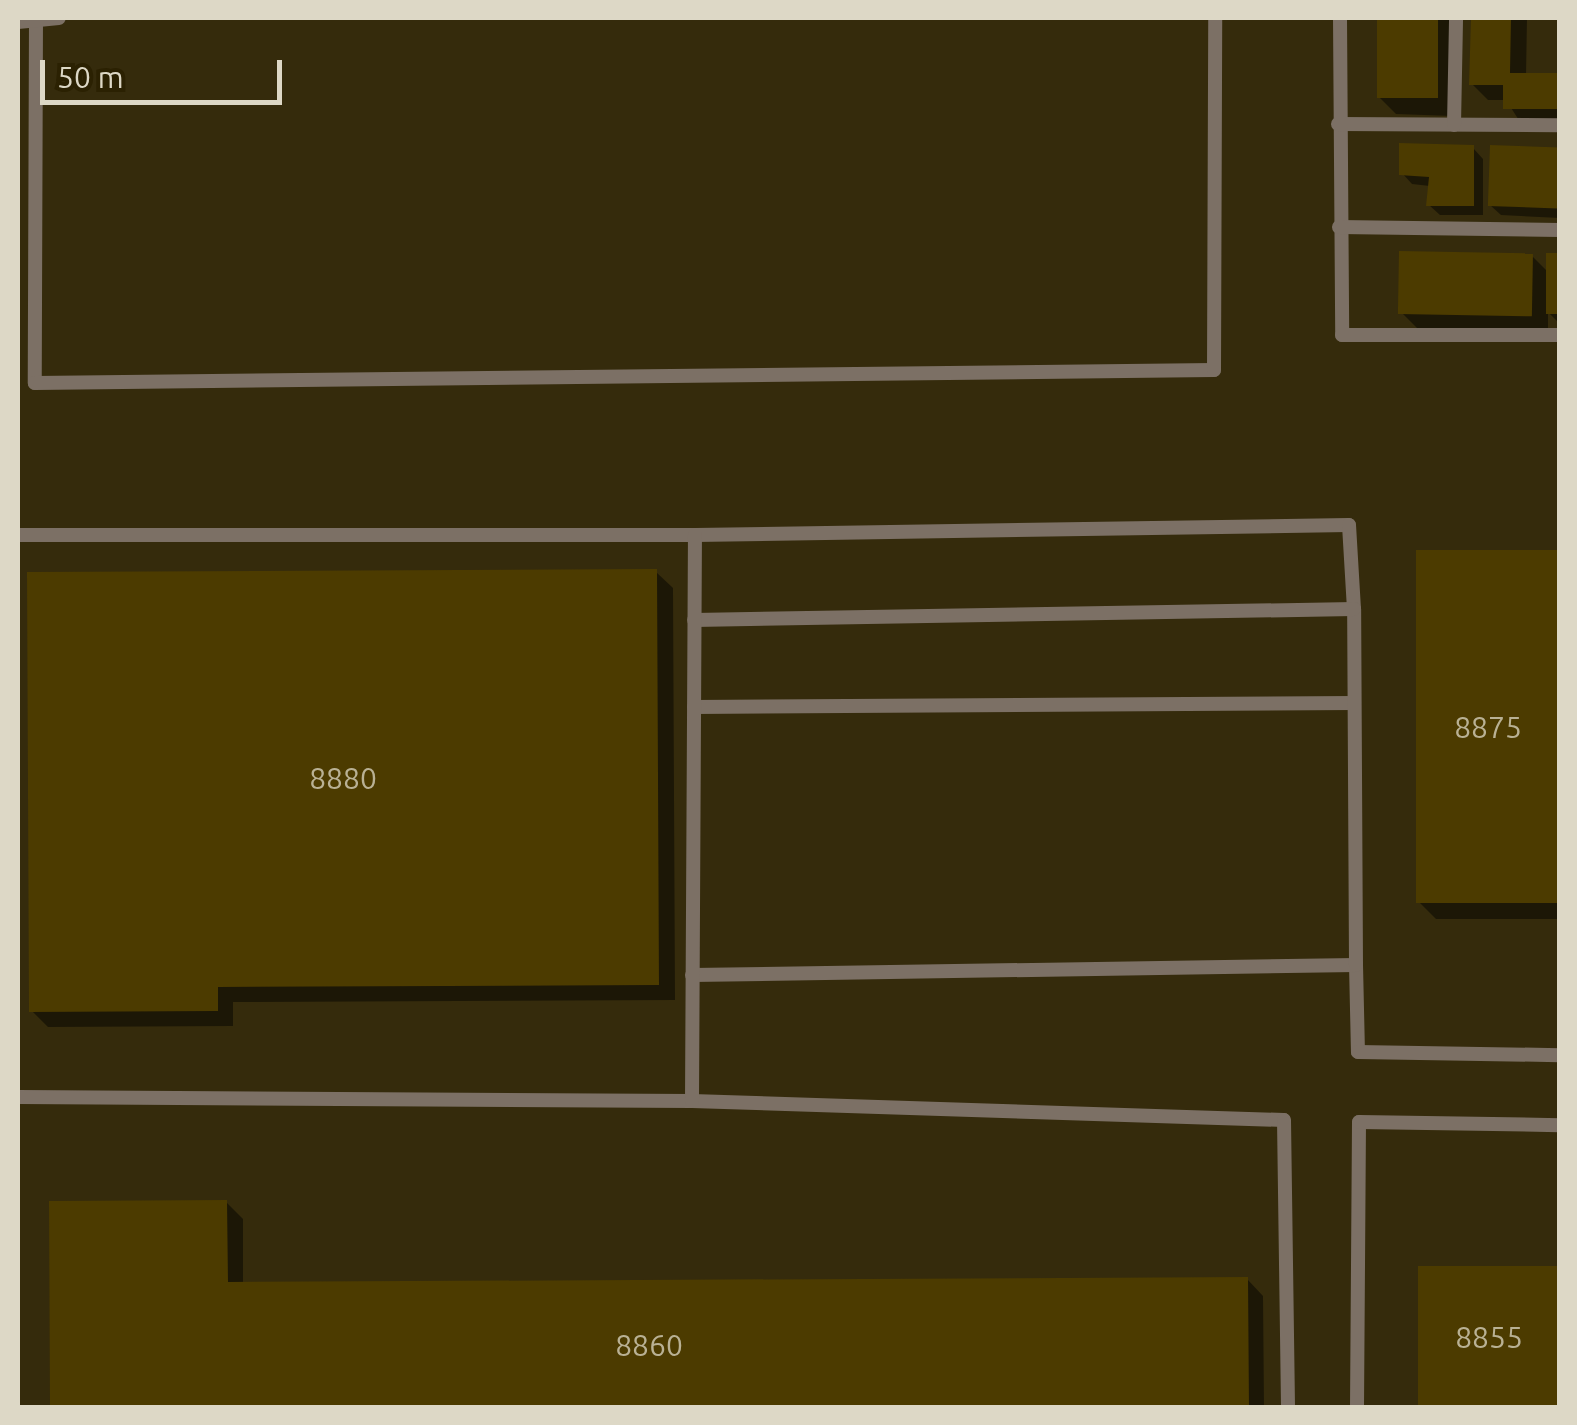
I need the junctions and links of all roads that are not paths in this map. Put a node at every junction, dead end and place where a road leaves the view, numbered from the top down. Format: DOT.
graph roads {
  1 [pos="59,18"];
  2 [pos="1215,18"];
  3 [pos="1340,18"];
  4 [pos="1456,18"];
  5 [pos="36,20"];
  6 [pos="18,22"];
  7 [pos="1338,124"];
  8 [pos="1454,125"];
  9 [pos="1560,125"];
  10 [pos="1339,227"];
  11 [pos="1560,230"];
  12 [pos="1560,335"];
  13 [pos="18,535"];
  14 [pos="695,535"];
  15 [pos="1354,610"];
  16 [pos="694,620"];
  17 [pos="1354,703"];
  18 [pos="694,707"];
  19 [pos="1356,965"];
  20 [pos="692,975"];
  21 [pos="1560,1055"];
  22 [pos="18,1097"];
  23 [pos="692,1101"];
  24 [pos="1560,1125"];
  25 [pos="1288,1408"];
  26 [pos="1357,1408"];
  1 -- 5 [label="lane"];
  2 -- 5 [label="lane"];
  3 -- 7 [label="lane"];
  4 -- 8 [label="lane"];
  5 -- 6 [label="lane"];
  7 -- 8 [label="lane"];
  7 -- 10 [label="lane"];
  8 -- 9 [label="lane"];
  10 -- 11 [label="lane"];
  10 -- 12 [label="lane"];
  13 -- 14 [label="lane"];
  14 -- 15 [label="lane"];
  14 -- 16 [label="lane"];
  15 -- 16 [label="lane"];
  15 -- 17 [label="lane"];
  16 -- 18 [label="lane"];
  17 -- 18 [label="lane"];
  17 -- 19 [label="lane"];
  18 -- 20 [label="lane"];
  19 -- 20 [label="lane"];
  19 -- 21 [label="lane"];
  20 -- 23 [label="lane"];
  22 -- 23 [label="lane"];
  23 -- 25 [label="lane"];
  24 -- 26 [label="lane"];
}
